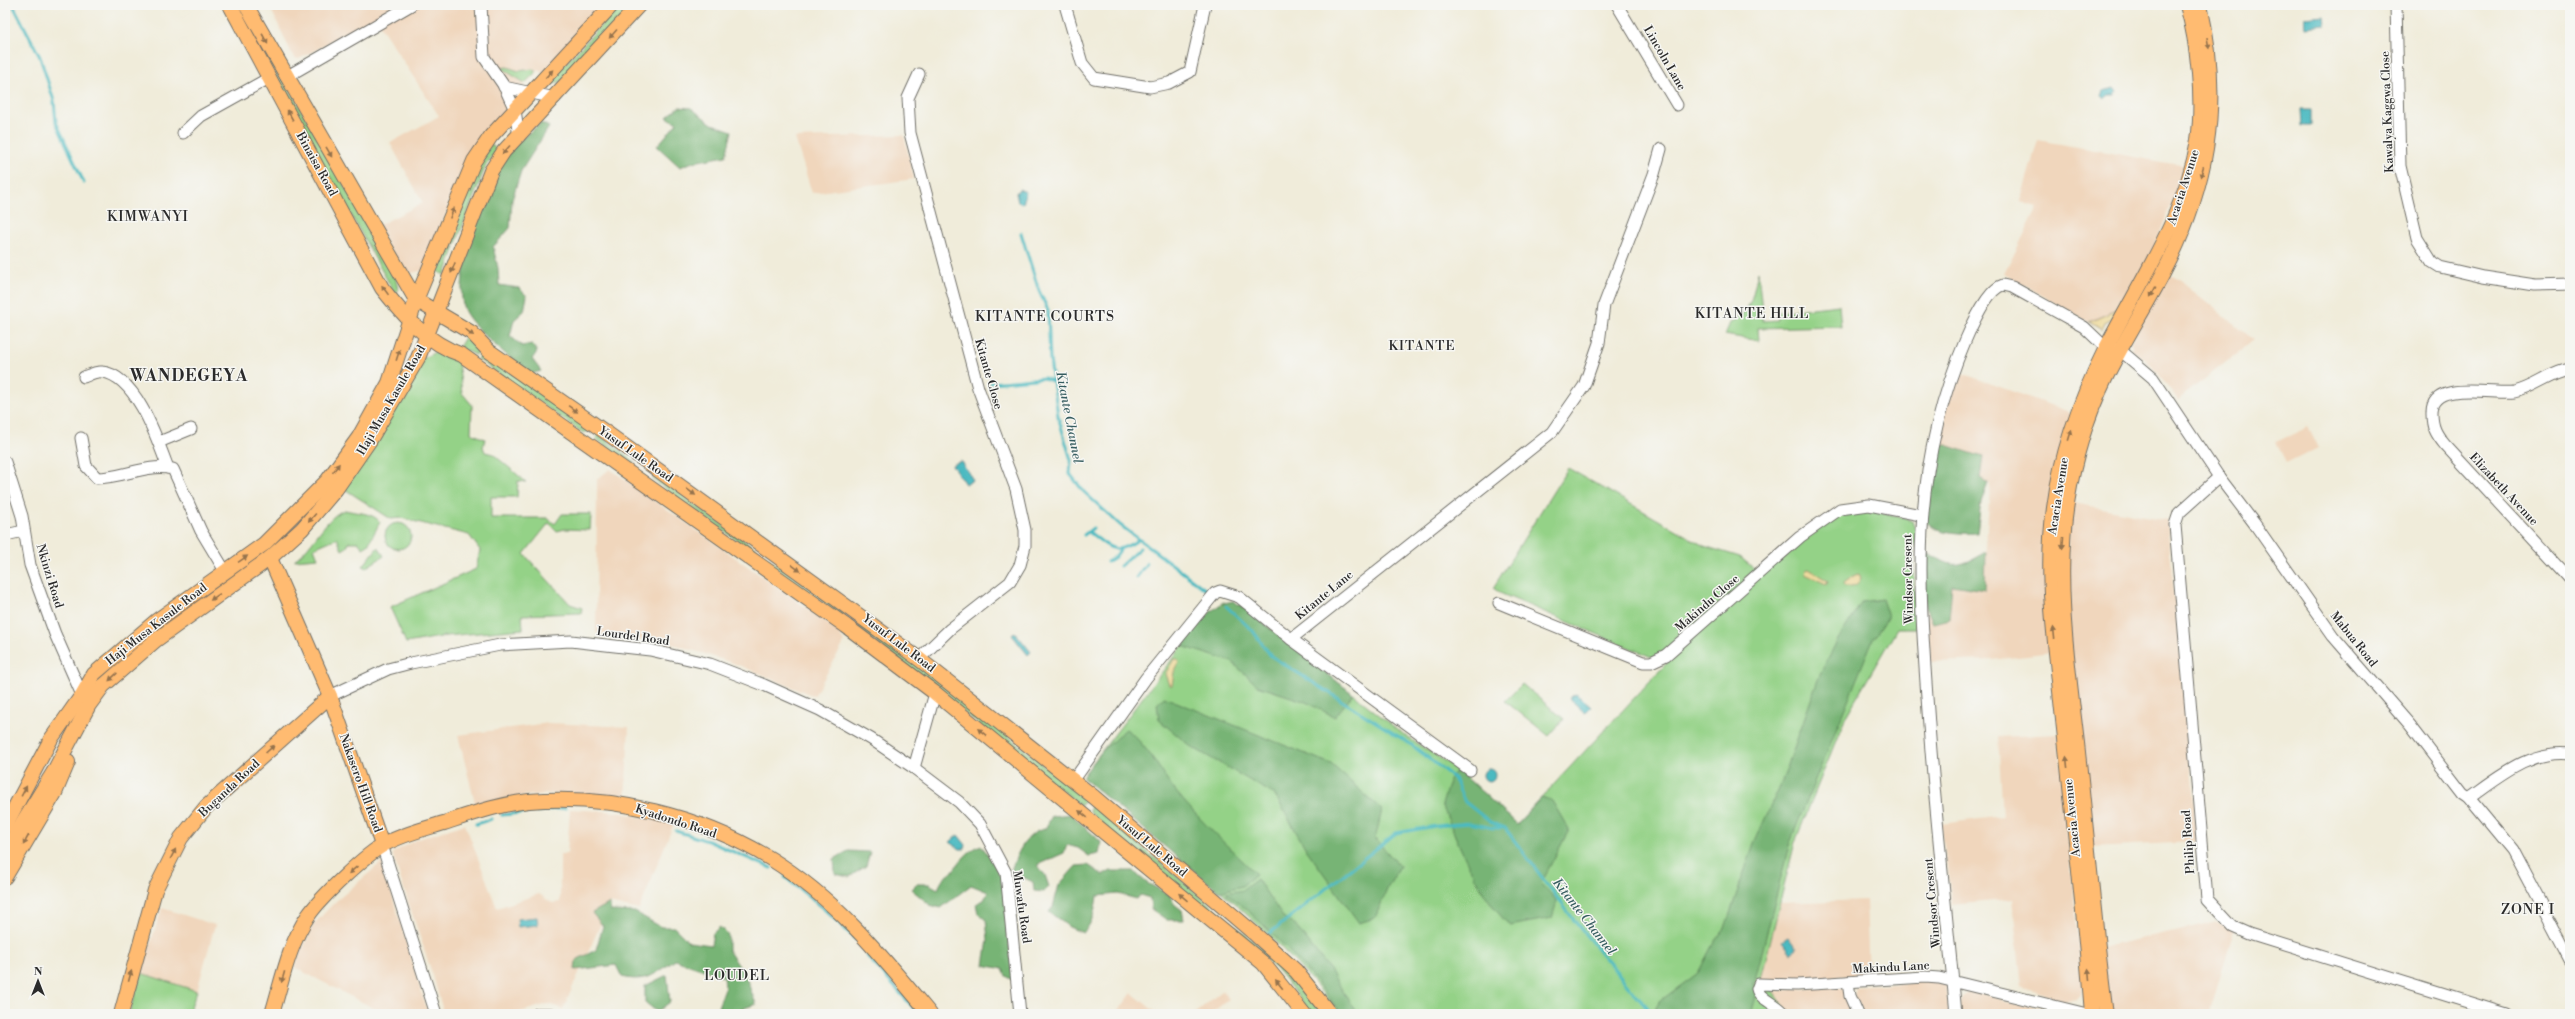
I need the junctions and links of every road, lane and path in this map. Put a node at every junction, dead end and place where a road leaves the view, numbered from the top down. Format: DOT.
graph roads {
  1 [pos="230,5"];
  2 [pos="246,5"];
  3 [pos="411,5"];
  4 [pos="481,5"];
  5 [pos="612,5"];
  6 [pos="639,5"];
  7 [pos="1065,5"];
  8 [pos="1205,5"];
  9 [pos="1617,5"];
  10 [pos="2187,5"];
  11 [pos="2200,5"];
  12 [pos="2396,5"];
  13 [pos="919,74"];
  14 [pos="286,77"];
  15 [pos="269,78"];
  16 [pos="504,87"];
  17 [pos="531,93"];
  18 [pos="555,98"];
  19 [pos="1677,105"];
  20 [pos="515,110"];
  21 [pos="183,133"];
  22 [pos="519,137"];
  23 [pos="1661,149"];
  24 [pos="2570,284"];
  25 [pos="416,300"];
  26 [pos="437,310"];
  27 [pos="409,321"];
  28 [pos="428,336"];
  29 [pos="2106,348"];
  30 [pos="2120,350"];
  31 [pos="2569,371"];
  32 [pos="84,377"];
  33 [pos="598,428"];
  34 [pos="191,429"];
  35 [pos="81,438"];
  36 [pos="159,442"];
  37 [pos="587,442"];
  38 [pos="647,461"];
  39 [pos="5,462"];
  40 [pos="168,468"];
  41 [pos="634,476"];
  42 [pos="2219,477"];
  43 [pos="1921,515"];
  44 [pos="24,531"];
  45 [pos="5,535"];
  46 [pos="270,558"];
  47 [pos="225,570"];
  48 [pos="2570,580"];
  49 [pos="1499,603"];
  50 [pos="855,610"];
  51 [pos="156,622"];
  52 [pos="846,626"];
  53 [pos="165,634"];
  54 [pos="1291,639"];
  55 [pos="919,658"];
  56 [pos="935,694"];
  57 [pos="82,695"];
  58 [pos="330,696"];
  59 [pos="84,717"];
  60 [pos="2570,754"];
  61 [pos="914,768"];
  62 [pos="1470,770"];
  63 [pos="1073,781"];
  64 [pos="2469,798"];
  65 [pos="5,826"];
  66 [pos="382,845"];
  67 [pos="5,851"];
  68 [pos="5,877"];
  69 [pos="2570,960"];
  70 [pos="1953,981"];
  71 [pos="1848,982"];
  72 [pos="121,1014"];
  73 [pos="272,1014"];
  74 [pos="436,1014"];
  75 [pos="537,1014"];
  76 [pos="551,1014"];
  77 [pos="930,1014"];
  78 [pos="1020,1014"];
  79 [pos="1304,1014"];
  80 [pos="1330,1014"];
  81 [pos="1784,1014"];
  82 [pos="1858,1014"];
  83 [pos="1956,1014"];
  84 [pos="2087,1014"];
  85 [pos="2092,1014"];
  86 [pos="2106,1014"];
  87 [pos="2506,1014"];
  1 -- 15 [label="main road, Binaisa Road"];
  2 -- 14 [label="main road, Binaisa Road, one-way"];
  3 -- 14 [label="street"];
  4 -- 16 [label="street"];
  17 -- 5 [label="main road, Haji Musa Kasule Road, one-way"];
  6 -- 18 [label="main road, Haji Musa Kasule Road, one-way"];
  7 -- 8 [label="street"];
  9 -- 19 [label="street, Lincoln Lane"];
  10 -- 29 [label="main road, Acacia Avenue"];
  11 -- 30 [label="main road, Acacia Avenue, one-way"];
  12 -- 24 [label="street, Kawalya Kaggwa Close"];
  13 -- 55 [label="street, Kitante Close"];
  14 -- 25 [label="main road, Binaisa Road, one-way"];
  15 -- 21 [label="street"];
  27 -- 15 [label="main road, Binaisa Road, one-way"];
  16 -- 17 [label="street"];
  16 -- 20 [label="street"];
  17 -- 18 [label="street"];
  17 -- 20 [label="main road, Haji Musa Kasule Road"];
  18 -- 22 [label="main road, Haji Musa Kasule Road"];
  20 -- 22 [label="street"];
  25 -- 20 [label="main road, Haji Musa Kasule Road, one-way"];
  22 -- 26 [label="main road, Haji Musa Kasule Road, one-way"];
  23 -- 54 [label="street, Kitante Lane"];
  25 -- 26 [label="main road"];
  25 -- 27 [label="main road, Haji Musa Kasule Road"];
  26 -- 28 [label="main road, Haji Musa Kasule Road"];
  26 -- 33 [label="main road, Yusuf Lule Road, one-way"];
  27 -- 28 [label="main road, Yusuf Lule Road"];
  47 -- 27 [label="main road, Haji Musa Kasule Road, one-way"];
  28 -- 37 [label="main road, Yusuf Lule Road"];
  28 -- 46 [label="main road, Haji Musa Kasule Road, one-way"];
  29 -- 30 [label="street"];
  29 -- 43 [label="street, Windsor Cresent"];
  85 -- 29 [label="main road, Acacia Avenue, one-way"];
  30 -- 42 [label="street, Mabua Road"];
  30 -- 86 [label="main road, Acacia Avenue, one-way"];
  31 -- 48 [label="street, Elizabeth Avenue"];
  32 -- 36 [label="street"];
  33 -- 37 [label="main road"];
  33 -- 38 [label="main road, Yusuf Lule Road"];
  34 -- 36 [label="street"];
  35 -- 40 [label="street"];
  36 -- 40 [label="street"];
  37 -- 41 [label="main road, Yusuf Lule Road"];
  38 -- 41 [label="main road"];
  38 -- 50 [label="main road, Yusuf Lule Road, one-way"];
  39 -- 44 [label="street, Nkinzi Road"];
  40 -- 47 [label="street"];
  41 -- 52 [label="main road, Yusuf Lule Road"];
  42 -- 64 [label="street, Mabua Road"];
  42 -- 87 [label="street, Philip Road"];
  43 -- 49 [label="street, Makindu Close"];
  43 -- 70 [label="street, Windsor Cresent"];
  44 -- 45 [label="street"];
  44 -- 57 [label="street, Nkinzi Road"];
  46 -- 53 [label="main road, Haji Musa Kasule Road, one-way"];
  46 -- 58 [label="main road, Nakasero Hill Road"];
  47 -- 51 [label="main road, Haji Musa Kasule Road"];
  50 -- 52 [label="main road"];
  50 -- 55 [label="main road, Yusuf Lule Road"];
  51 -- 53 [label="main road"];
  51 -- 57 [label="main road, Haji Musa Kasule Road"];
  52 -- 56 [label="main road, Yusuf Lule Road"];
  53 -- 59 [label="main road, Haji Musa Kasule Road, one-way"];
  54 -- 62 [label="street"];
  54 -- 63 [label="street"];
  55 -- 63 [label="main road, Yusuf Lule Road"];
  56 -- 61 [label="street"];
  79 -- 56 [label="main road, Yusuf Lule Road, one-way"];
  65 -- 57 [label="main road, Haji Musa Kasule Road, one-way"];
  58 -- 61 [label="street, Lourdel Road"];
  58 -- 66 [label="main road, Nakasero Hill Road"];
  72 -- 58 [label="main road, Buganda Road, one-way"];
  59 -- 67 [label="main road"];
  59 -- 68 [label="main road, one-way"];
  60 -- 64 [label="street"];
  61 -- 78 [label="street, Muwafu Road"];
  63 -- 80 [label="main road, Yusuf Lule Road"];
  64 -- 69 [label="street, Mabua Road"];
  66 -- 73 [label="main road, Kyadondo Road, one-way"];
  66 -- 74 [label="street, Nakasero Hill Road"];
  66 -- 77 [label="main road, Kyadondo Road"];
  70 -- 71 [label="street, Makindu Lane"];
  70 -- 83 [label="street, Windsor Cresent"];
  70 -- 84 [label="street, Makindu Lane"];
  71 -- 81 [label="street, Makindu Lane"];
  71 -- 82 [label="street"];
  75 -- 76 [label="street"];
}
